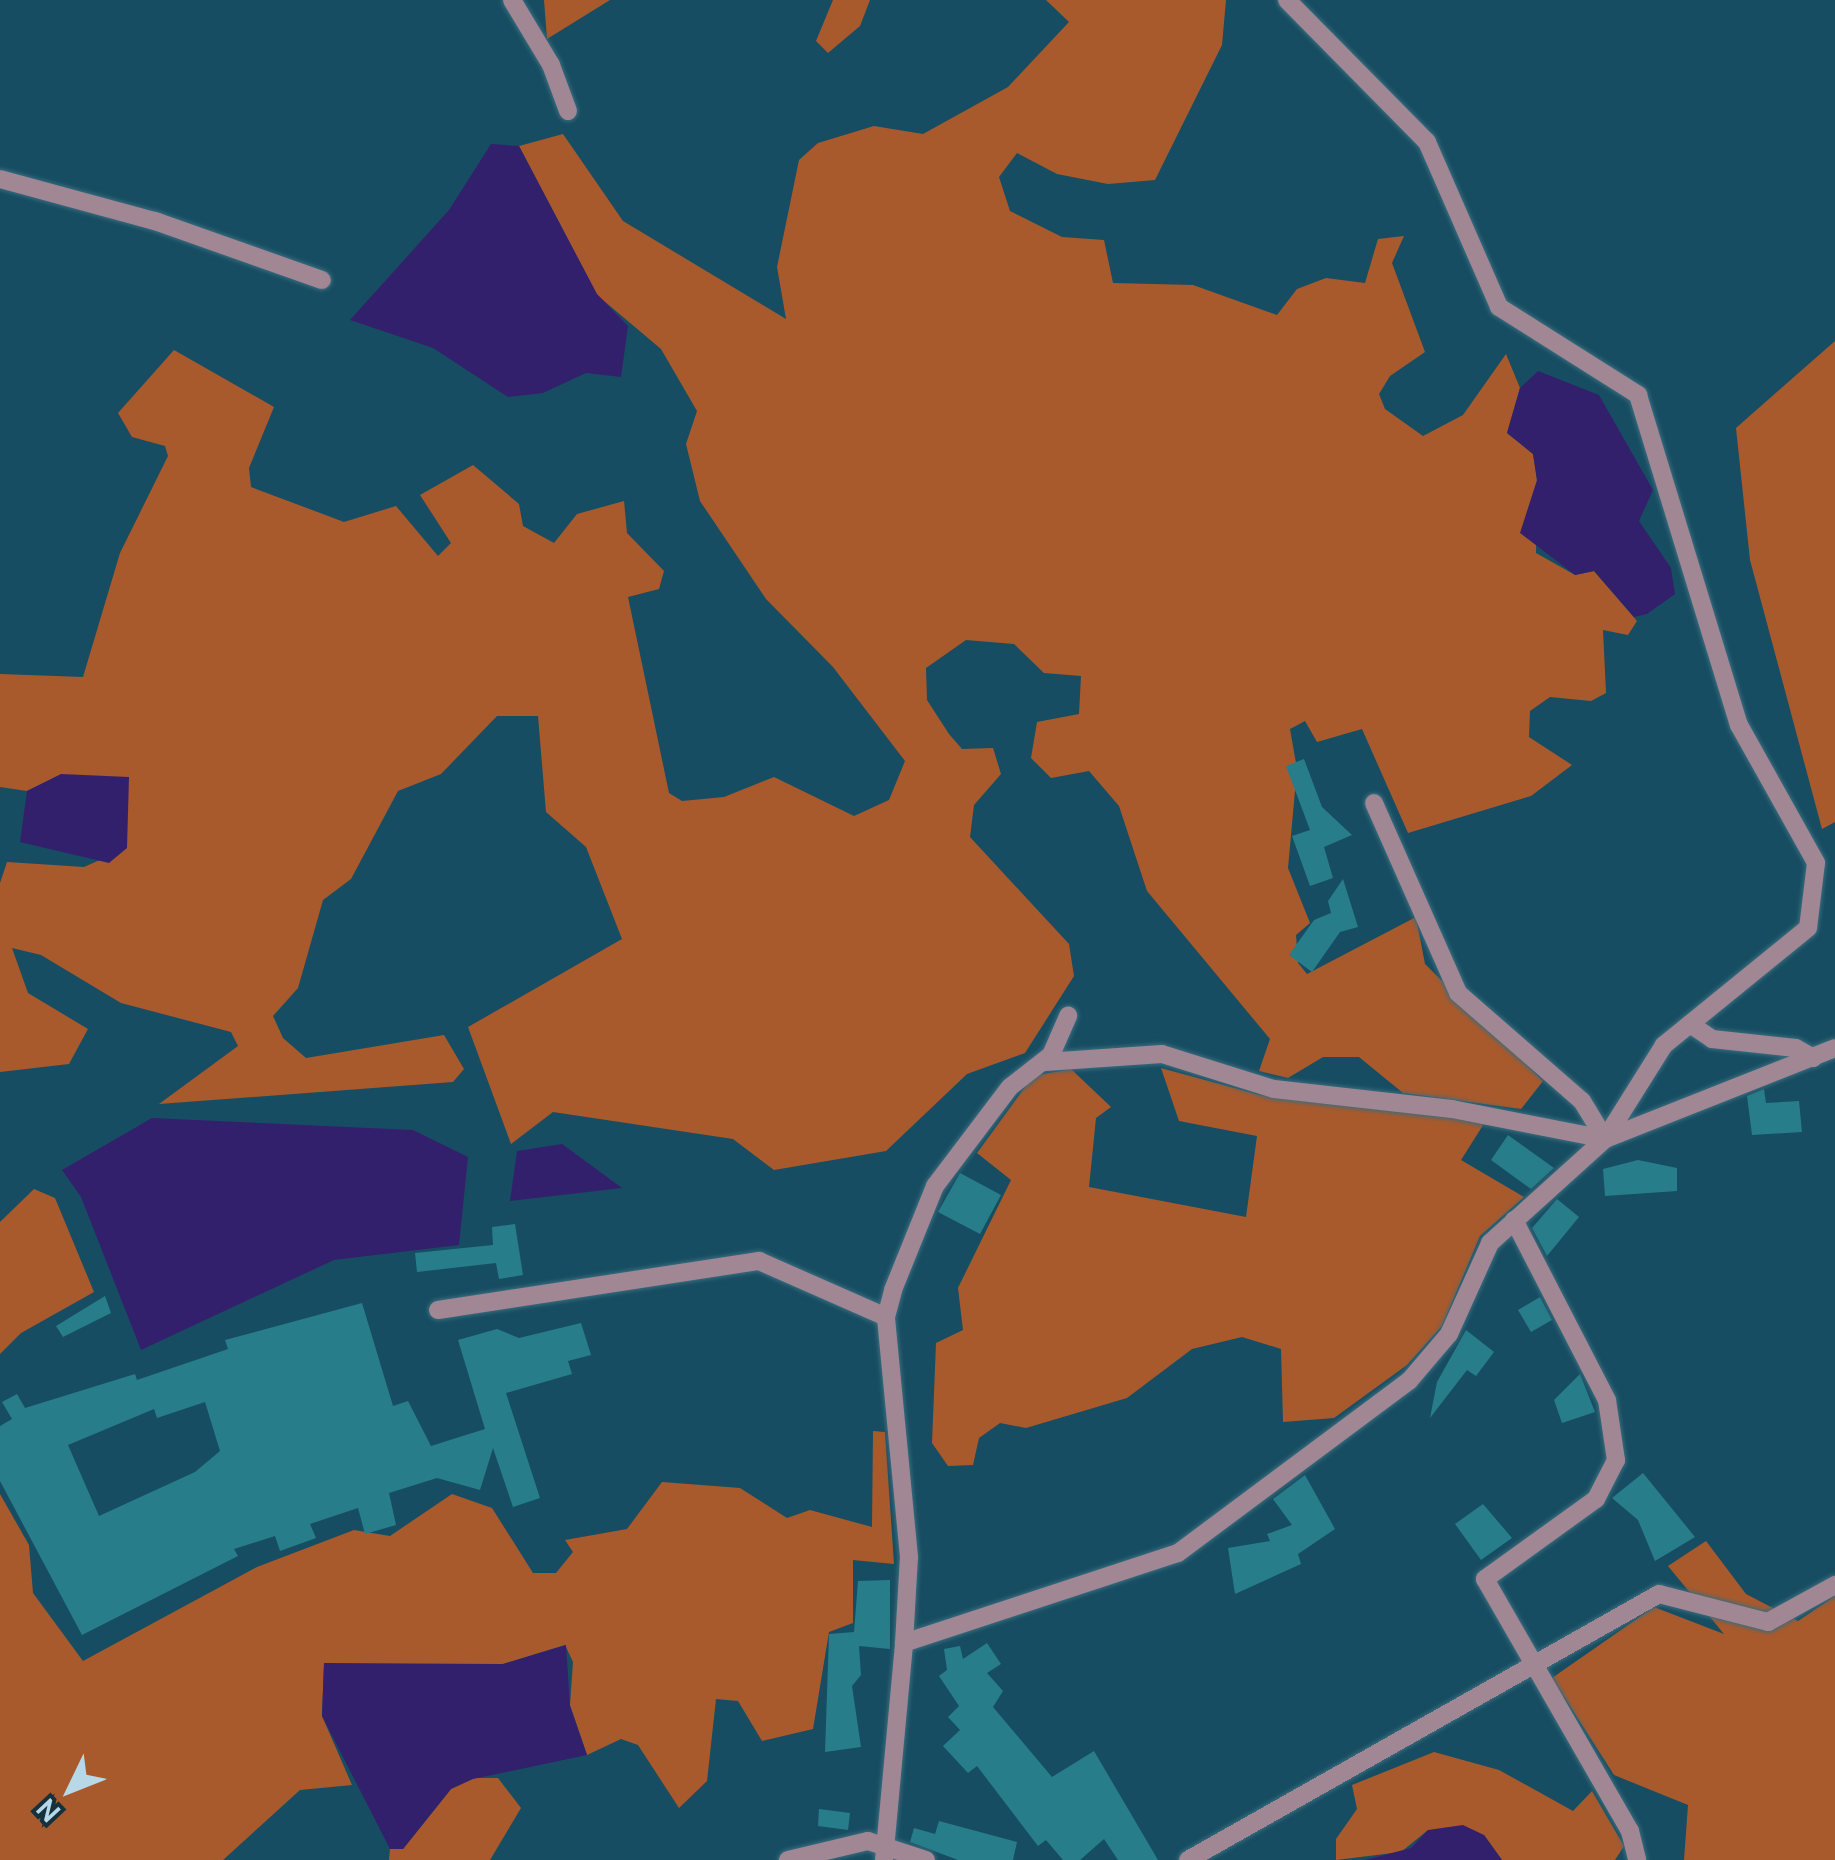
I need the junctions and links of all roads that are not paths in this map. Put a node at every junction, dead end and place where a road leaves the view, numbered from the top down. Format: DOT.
graph roads {
  1 [pos="512,0"];
  2 [pos="1286,0"];
  3 [pos="568,111"];
  4 [pos="0,179"];
  5 [pos="322,280"];
  6 [pos="1374,802"];
  7 [pos="1068,1016"];
  8 [pos="1690,1024"];
  9 [pos="1835,1048"];
  10 [pos="1813,1058"];
  11 [pos="1045,1062"];
  12 [pos="1605,1140"];
  13 [pos="1514,1220"];
  14 [pos="438,1310"];
  15 [pos="886,1317"];
  16 [pos="1835,1585"];
  17 [pos="904,1643"];
  18 [pos="1531,1668"];
  19 [pos="884,1854"];
  20 [pos="788,1860"];
  21 [pos="926,1860"];
  22 [pos="1188,1860"];
  23 [pos="1637,1860"];
  1 -- 3 [label="street"];
  2 -- 8 [label="street"];
  4 -- 5 [label="street"];
  6 -- 12 [label="street"];
  7 -- 11 [label="street"];
  8 -- 10 [label="street"];
  8 -- 12 [label="street"];
  9 -- 10 [label="street"];
  10 -- 12 [label="street"];
  11 -- 12 [label="street"];
  11 -- 15 [label="street"];
  12 -- 13 [label="street"];
  13 -- 17 [label="street"];
  13 -- 18 [label="street"];
  14 -- 15 [label="street"];
  15 -- 17 [label="street"];
  16 -- 18 [label="street"];
  17 -- 19 [label="street"];
  18 -- 22 [label="street"];
  18 -- 23 [label="street"];
  19 -- 20 [label="street"];
  19 -- 21 [label="street"];
}
